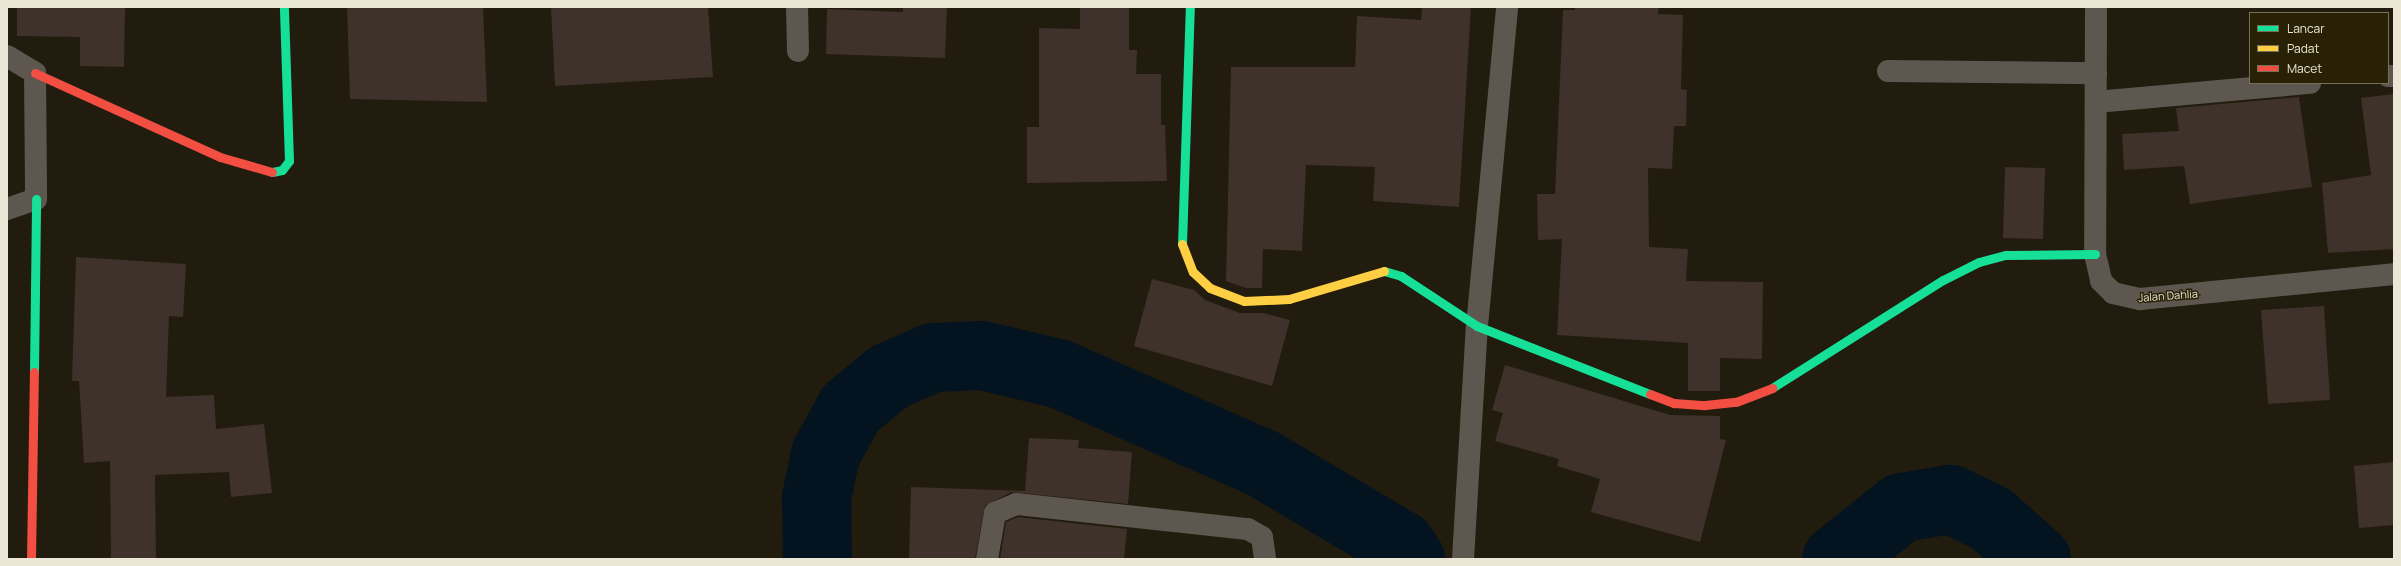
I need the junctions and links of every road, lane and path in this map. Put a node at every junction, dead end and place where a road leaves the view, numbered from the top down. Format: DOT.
graph roads {
  1 [pos="284,7"];
  2 [pos="797,7"];
  3 [pos="1190,7"];
  4 [pos="1507,7"];
  5 [pos="2096,7"];
  6 [pos="798,51"];
  7 [pos="7,56"];
  8 [pos="1888,71"];
  9 [pos="35,73"];
  10 [pos="2096,73"];
  11 [pos="2299,84"];
  12 [pos="2096,102"];
  13 [pos="36,199"];
  14 [pos="7,209"];
  15 [pos="2095,254"];
  16 [pos="2394,274"];
  17 [pos="1477,326"];
  18 [pos="31,559"];
  19 [pos="986,559"];
  20 [pos="1265,559"];
  21 [pos="1463,559"];
  1 -- 9 [label="street"];
  2 -- 6 [label="street"];
  3 -- 17 [label="street"];
  4 -- 17 [label="street"];
  5 -- 10 [label="street, Jalan Dahlia"];
  7 -- 9 [label="street"];
  8 -- 10 [label="street"];
  9 -- 13 [label="street"];
  10 -- 12 [label="street, Jalan Dahlia"];
  11 -- 12 [label="street"];
  12 -- 15 [label="street, Jalan Dahlia"];
  13 -- 14 [label="street"];
  13 -- 18 [label="street"];
  15 -- 16 [label="street, Jalan Dahlia"];
  15 -- 17 [label="street"];
  17 -- 21 [label="street"];
  19 -- 20 [label="street"];
}
